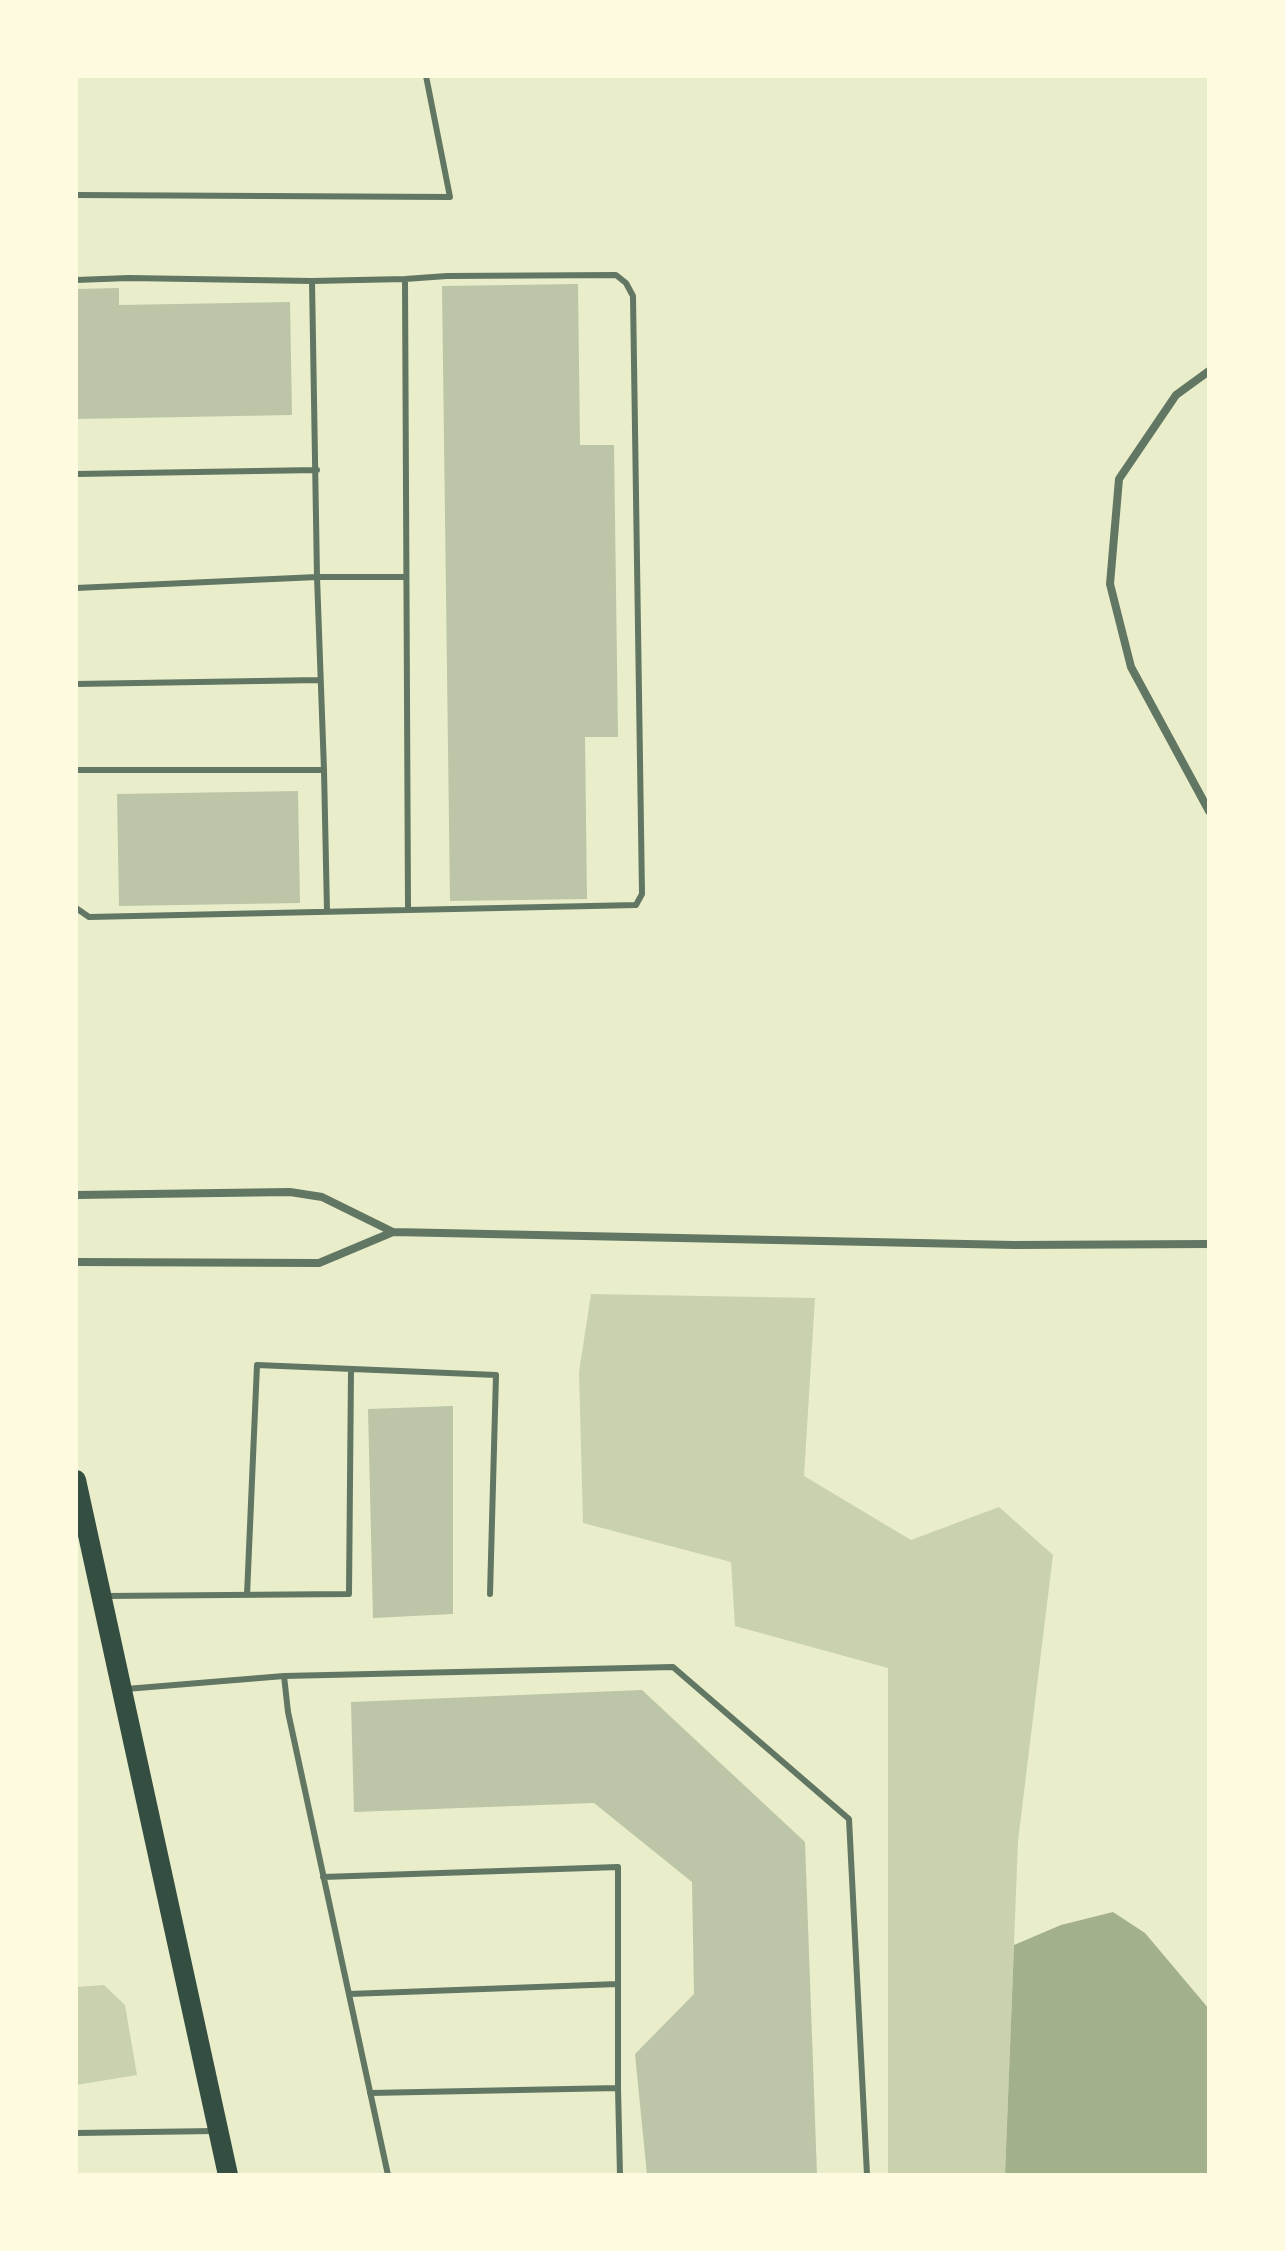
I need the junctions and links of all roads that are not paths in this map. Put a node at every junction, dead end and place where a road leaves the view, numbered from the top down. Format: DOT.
graph roads {
  1 [pos="426,76"];
  2 [pos="76,195"];
  3 [pos="405,279"];
  4 [pos="76,280"];
  5 [pos="312,281"];
  6 [pos="1209,371"];
  7 [pos="317,470"];
  8 [pos="76,474"];
  9 [pos="317,577"];
  10 [pos="406,577"];
  11 [pos="76,588"];
  12 [pos="320,680"];
  13 [pos="76,684"];
  14 [pos="76,770"];
  15 [pos="324,770"];
  16 [pos="1209,811"];
  17 [pos="76,908"];
  18 [pos="408,909"];
  19 [pos="327,911"];
  20 [pos="76,1195"];
  21 [pos="393,1232"];
  22 [pos="1209,1244"];
  23 [pos="76,1262"];
  24 [pos="351,1370"];
  25 [pos="76,1480"];
  26 [pos="490,1594"];
  27 [pos="247,1595"];
  28 [pos="101,1596"];
  29 [pos="284,1676"];
  30 [pos="122,1689"];
  31 [pos="323,1877"];
  32 [pos="618,1984"];
  33 [pos="349,1994"];
  34 [pos="618,2088"];
  35 [pos="370,2093"];
  36 [pos="218,2131"];
  37 [pos="76,2133"];
  38 [pos="228,2175"];
  39 [pos="388,2175"];
  40 [pos="620,2175"];
  41 [pos="867,2175"];
  1 -- 2 [label="lane"];
  3 -- 5 [label="lane"];
  3 -- 10 [label="lane"];
  3 -- 18 [label="lane"];
  4 -- 5 [label="lane"];
  5 -- 7 [label="lane"];
  6 -- 16 [label="street"];
  7 -- 8 [label="lane"];
  7 -- 9 [label="lane"];
  9 -- 10 [label="lane"];
  9 -- 11 [label="lane"];
  9 -- 12 [label="lane"];
  10 -- 18 [label="lane"];
  12 -- 13 [label="lane"];
  12 -- 15 [label="lane"];
  14 -- 15 [label="lane"];
  15 -- 19 [label="lane"];
  17 -- 19 [label="lane"];
  18 -- 19 [label="lane"];
  20 -- 21 [label="street"];
  21 -- 22 [label="street"];
  21 -- 23 [label="street"];
  24 -- 26 [label="lane"];
  24 -- 27 [label="lane"];
  24 -- 27 [label="lane"];
  25 -- 28 [label="main road"];
  27 -- 28 [label="lane"];
  28 -- 30 [label="main road"];
  29 -- 30 [label="lane"];
  29 -- 31 [label="lane"];
  29 -- 41 [label="lane"];
  30 -- 36 [label="main road"];
  31 -- 32 [label="lane"];
  31 -- 33 [label="lane"];
  32 -- 33 [label="lane"];
  32 -- 34 [label="lane"];
  33 -- 35 [label="lane"];
  34 -- 35 [label="lane"];
  34 -- 40 [label="lane"];
  35 -- 39 [label="lane"];
  36 -- 37 [label="lane"];
  36 -- 38 [label="main road"];
}
